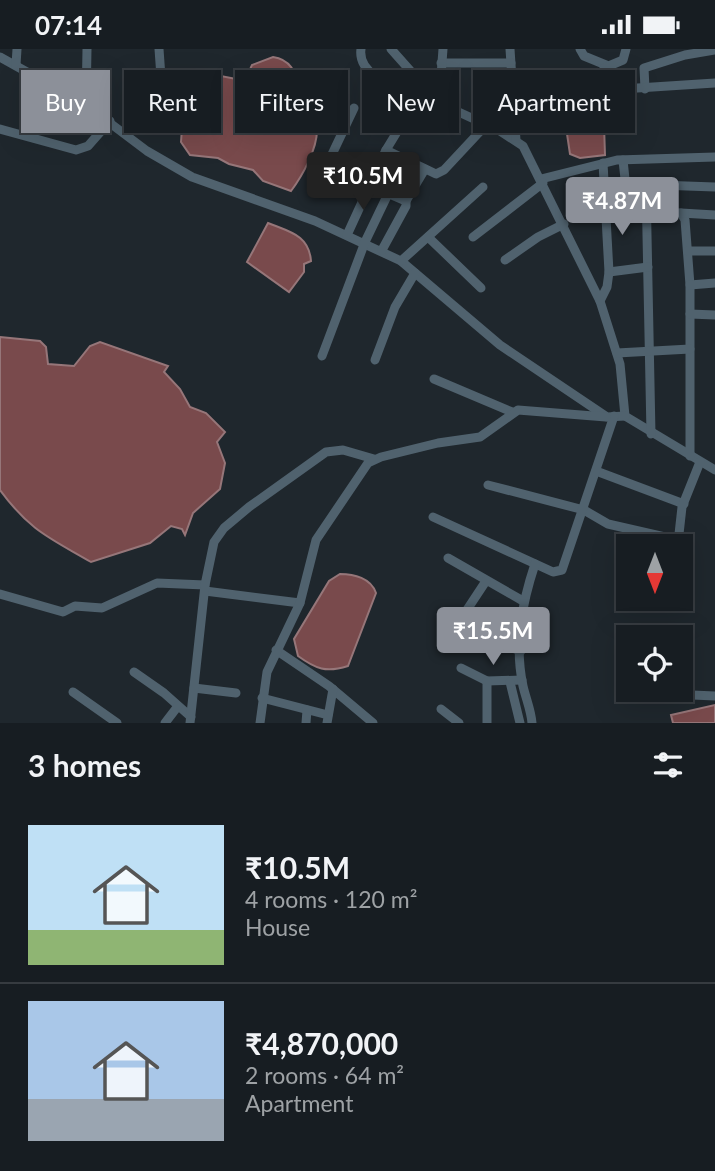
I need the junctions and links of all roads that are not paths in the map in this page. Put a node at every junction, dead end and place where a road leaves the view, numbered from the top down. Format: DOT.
graph roads {
  1 [pos="17,49"];
  2 [pos="87,49"];
  3 [pos="159,49"];
  4 [pos="361,49"];
  5 [pos="391,49"];
  6 [pos="443,49"];
  7 [pos="509,49"];
  8 [pos="580,49"];
  9 [pos="626,49"];
  10 [pos="715,50"];
  11 [pos="0,57"];
  12 [pos="441,63"];
  13 [pos="511,63"];
  14 [pos="16,65"];
  15 [pos="606,65"];
  16 [pos="25,70"];
  17 [pos="87,70"];
  18 [pos="160,70"];
  19 [pos="369,70"];
  20 [pos="410,70"];
  21 [pos="441,70"];
  22 [pos="512,70"];
  23 [pos="606,70"];
  24 [pos="715,83"];
  25 [pos="645,89"];
  26 [pos="635,90"];
  27 [pos="354,108"];
  28 [pos="110,121"];
  29 [pos="0,129"];
  30 [pos="99,133"];
  31 [pos="396,133"];
  32 [pos="478,133"];
  33 [pos="502,133"];
  34 [pos="516,133"];
  35 [pos="516,140"];
  36 [pos="386,150"];
  37 [pos="715,157"];
  38 [pos="623,160"];
  39 [pos="603,163"];
  40 [pos="425,169"];
  41 [pos="542,181"];
  42 [pos="646,185"];
  43 [pos="370,187"];
  44 [pos="483,187"];
  45 [pos="715,187"];
  46 [pos="388,194"];
  47 [pos="405,201"];
  48 [pos="646,212"];
  49 [pos="681,213"];
  50 [pos="715,215"];
  51 [pos="564,224"];
  52 [pos="347,235"];
  53 [pos="428,237"];
  54 [pos="473,237"];
  55 [pos="365,242"];
  56 [pos="382,250"];
  57 [pos="688,251"];
  58 [pos="715,251"];
  59 [pos="505,260"];
  60 [pos="401,261"];
  61 [pos="648,267"];
  62 [pos="609,272"];
  63 [pos="415,273"];
  64 [pos="715,283"];
  65 [pos="690,285"];
  66 [pos="481,288"];
  67 [pos="600,301"];
  68 [pos="690,314"];
  69 [pos="715,315"];
  70 [pos="690,349"];
  71 [pos="649,351"];
  72 [pos="617,353"];
  73 [pos="322,356"];
  74 [pos="376,360"];
  75 [pos="434,379"];
  76 [pos="512,412"];
  77 [pos="616,416"];
  78 [pos="651,434"];
  79 [pos="690,456"];
  80 [pos="374,459"];
  81 [pos="700,461"];
  82 [pos="715,470"];
  83 [pos="597,471"];
  84 [pos="488,485"];
  85 [pos="684,504"];
  86 [pos="584,510"];
  87 [pos="433,517"];
  88 [pos="645,534"];
  89 [pos="679,534"];
  90 [pos="448,558"];
  91 [pos="536,564"];
  92 [pos="486,581"];
  93 [pos="205,588"];
  94 [pos="0,594"];
  95 [pos="523,601"];
  96 [pos="300,603"];
  97 [pos="467,612"];
  98 [pos="449,637"];
  99 [pos="276,650"];
  100 [pos="521,651"];
  101 [pos="461,668"];
  102 [pos="134,672"];
  103 [pos="522,680"];
  104 [pos="487,681"];
  105 [pos="510,682"];
  106 [pos="194,688"];
  107 [pos="333,689"];
  108 [pos="74,692"];
  109 [pos="236,693"];
  110 [pos="693,695"];
  111 [pos="715,696"];
  112 [pos="262,698"];
  113 [pos="178,706"];
  114 [pos="441,709"];
  115 [pos="307,710"];
  116 [pos="327,719"];
  117 [pos="190,720"];
  118 [pos="117,723"];
  119 [pos="165,723"];
  120 [pos="260,723"];
  121 [pos="306,723"];
  122 [pos="373,723"];
  123 [pos="458,723"];
  124 [pos="487,723"];
  125 [pos="520,723"];
  126 [pos="532,723"];
  1 -- 14 [label="street"];
  2 -- 17 [label="street"];
  3 -- 18 [label="street"];
  4 -- 19 [label="street"];
  5 -- 20 [label="street"];
  6 -- 12 [label="street"];
  7 -- 13 [label="street"];
  8 -- 15 [label="street"];
  9 -- 15 [label="street"];
  10 -- 25 [label="street"];
  11 -- 14 [label="street"];
  12 -- 13 [label="street"];
  12 -- 21 [label="street"];
  13 -- 22 [label="street"];
  14 -- 16 [label="street"];
  15 -- 23 [label="street"];
  24 -- 25 [label="street"];
  25 -- 26 [label="street"];
  27 -- 43 [label="street"];
  28 -- 52 [label="street"];
  29 -- 30 [label="street"];
  31 -- 36 [label="street"];
  32 -- 40 [label="street"];
  33 -- 35 [label="street"];
  34 -- 35 [label="street"];
  35 -- 41 [label="street"];
  36 -- 40 [label="street"];
  36 -- 43 [label="street"];
  37 -- 38 [label="street"];
  38 -- 39 [label="street"];
  38 -- 42 [label="street"];
  39 -- 41 [label="street"];
  39 -- 62 [label="street"];
  40 -- 47 [label="street"];
  41 -- 51 [label="street"];
  41 -- 54 [label="street"];
  42 -- 45 [label="street"];
  42 -- 48 [label="street"];
  43 -- 46 [label="street"];
  43 -- 52 [label="street"];
  44 -- 53 [label="street"];
  46 -- 47 [label="street"];
  46 -- 55 [label="street"];
  47 -- 56 [label="street"];
  48 -- 49 [label="street"];
  48 -- 61 [label="street"];
  49 -- 50 [label="street"];
  49 -- 57 [label="street"];
  51 -- 59 [label="street"];
  51 -- 67 [label="street"];
  52 -- 55 [label="street"];
  53 -- 60 [label="street"];
  53 -- 66 [label="street"];
  55 -- 56 [label="street"];
  55 -- 73 [label="street"];
  56 -- 60 [label="street"];
  57 -- 58 [label="street"];
  57 -- 65 [label="street"];
  60 -- 63 [label="street"];
  61 -- 62 [label="street"];
  61 -- 71 [label="street"];
  62 -- 67 [label="street"];
  63 -- 74 [label="street"];
  63 -- 77 [label="street"];
  64 -- 65 [label="street"];
  65 -- 68 [label="street"];
  67 -- 72 [label="street"];
  68 -- 69 [label="street"];
  68 -- 70 [label="street"];
  70 -- 71 [label="street"];
  70 -- 79 [label="street"];
  71 -- 72 [label="street"];
  71 -- 78 [label="street"];
  72 -- 77 [label="street"];
  75 -- 76 [label="street"];
  76 -- 77 [label="street"];
  76 -- 80 [label="street"];
  77 -- 78 [label="street"];
  77 -- 83 [label="street"];
  78 -- 79 [label="street"];
  79 -- 81 [label="street"];
  80 -- 93 [label="street"];
  80 -- 96 [label="street"];
  81 -- 82 [label="street"];
  81 -- 85 [label="street"];
  83 -- 85 [label="street"];
  83 -- 86 [label="street"];
  84 -- 86 [label="street"];
  85 -- 89 [label="street"];
  86 -- 88 [label="street"];
  86 -- 91 [label="street"];
  87 -- 91 [label="street"];
  90 -- 92 [label="street"];
  91 -- 95 [label="street"];
  92 -- 95 [label="street"];
  92 -- 97 [label="street"];
  93 -- 94 [label="street"];
  93 -- 96 [label="street"];
  93 -- 106 [label="street"];
  95 -- 100 [label="street"];
  96 -- 99 [label="street"];
  97 -- 98 [label="street"];
  97 -- 100 [label="street"];
  99 -- 107 [label="street"];
  99 -- 112 [label="street"];
  100 -- 103 [label="street"];
  101 -- 104 [label="street"];
  102 -- 113 [label="street"];
  103 -- 105 [label="street"];
  103 -- 126 [label="street"];
  104 -- 105 [label="street"];
  104 -- 124 [label="street"];
  105 -- 125 [label="street"];
  106 -- 109 [label="street"];
  106 -- 117 [label="street"];
  107 -- 116 [label="street"];
  107 -- 122 [label="street"];
  108 -- 118 [label="street"];
  110 -- 111 [label="street"];
  112 -- 115 [label="street"];
  112 -- 120 [label="street"];
  113 -- 117 [label="street"];
  113 -- 119 [label="street"];
  114 -- 123 [label="street"];
  115 -- 116 [label="street"];
  115 -- 121 [label="street"];
}
